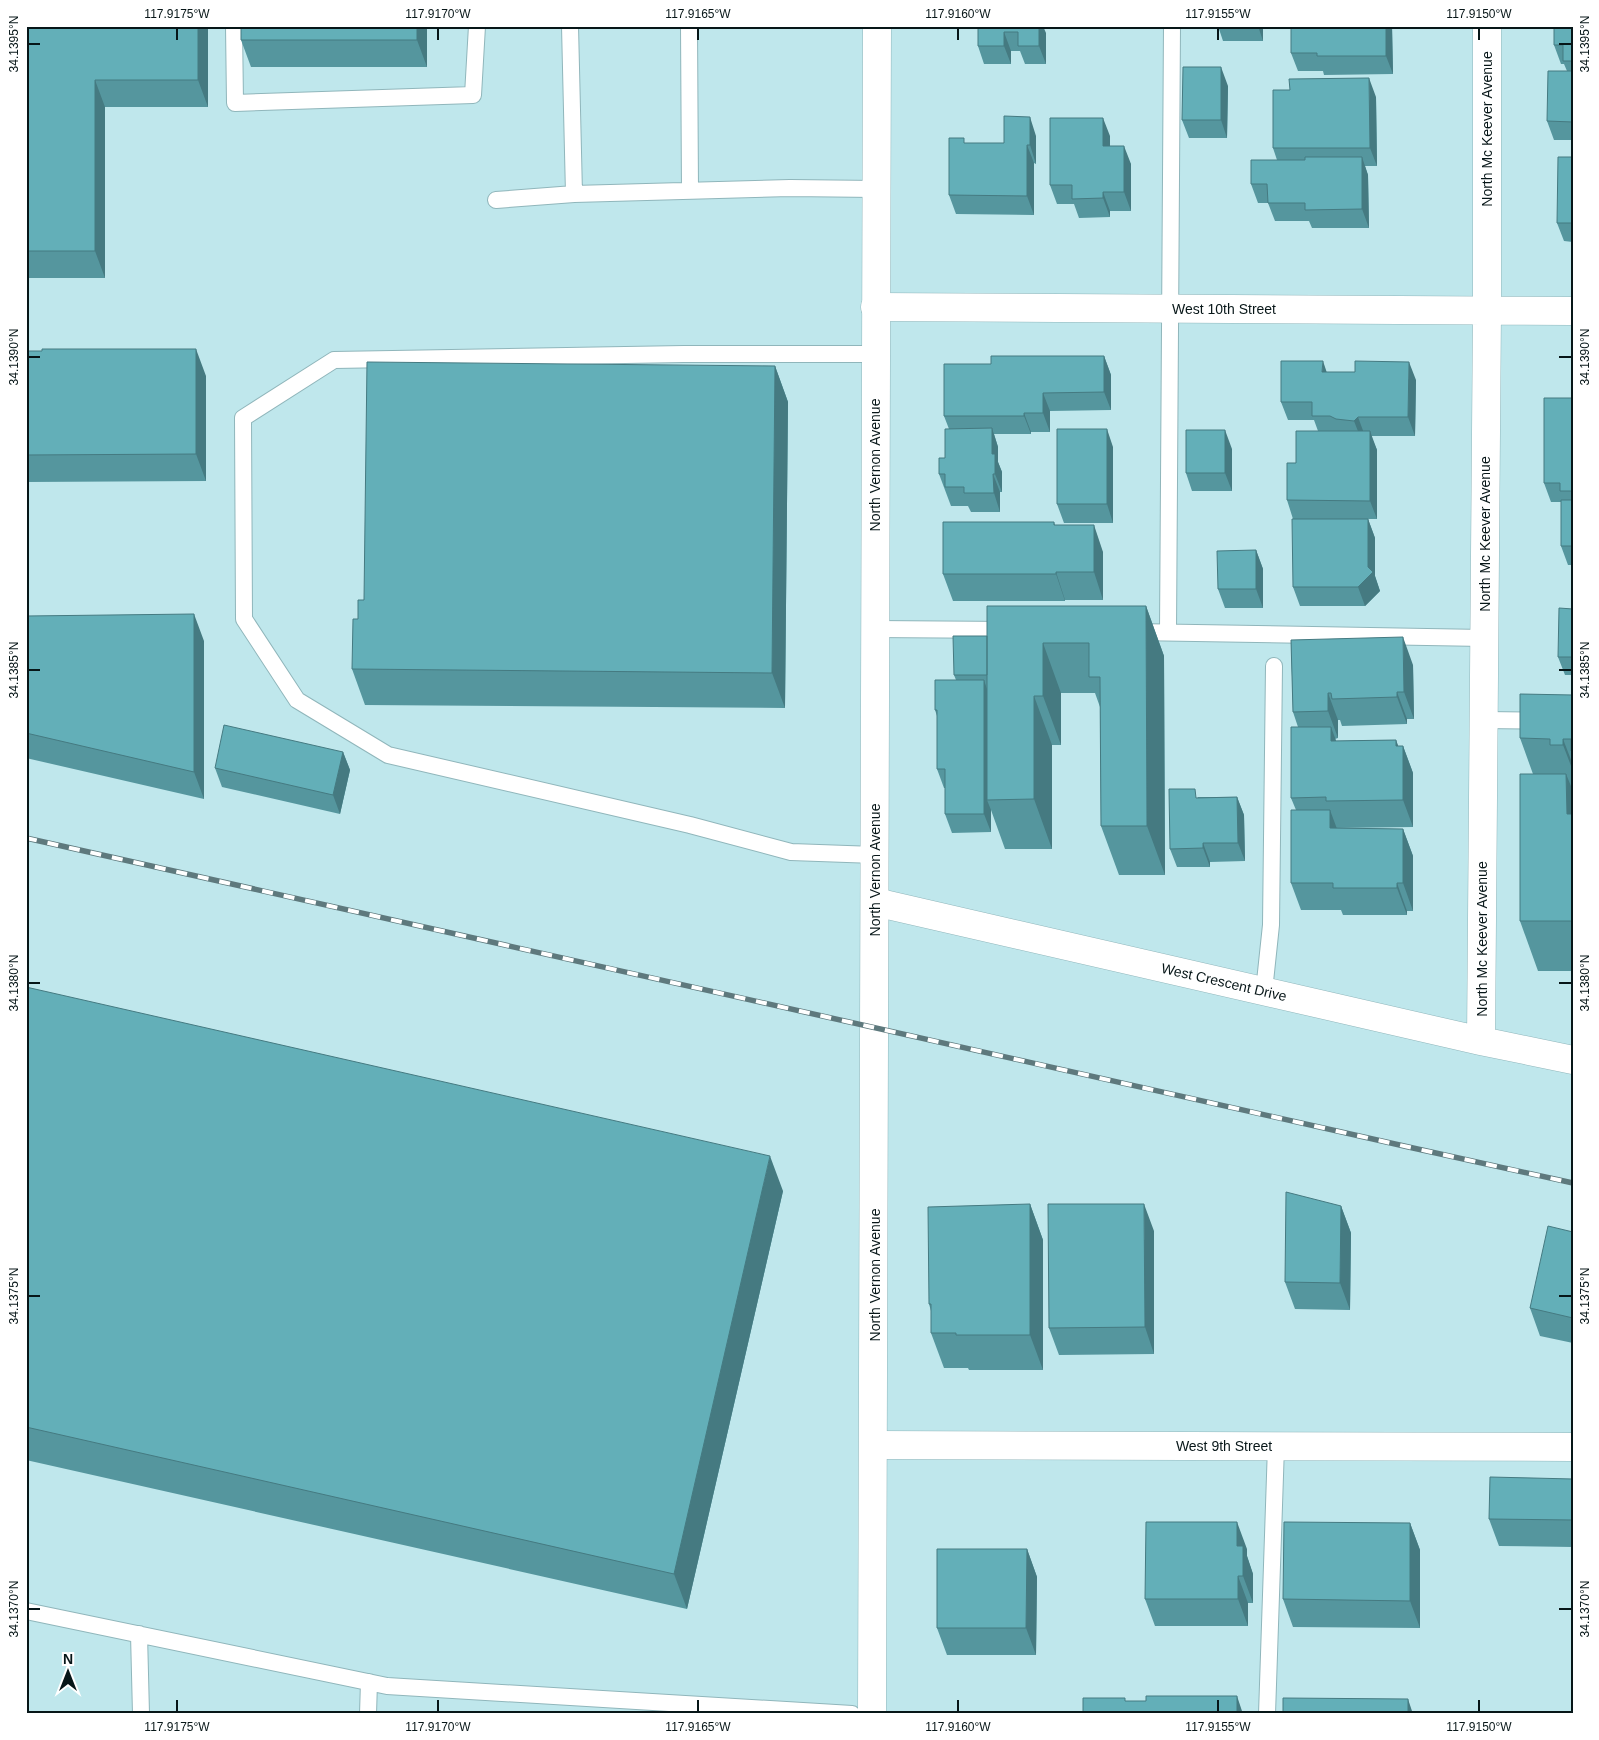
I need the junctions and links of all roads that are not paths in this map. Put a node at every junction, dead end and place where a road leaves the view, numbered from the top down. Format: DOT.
graph roads {
  1 [pos="234,26"];
  2 [pos="477,26"];
  3 [pos="570,26"];
  4 [pos="689,26"];
  5 [pos="878,26"];
  6 [pos="1172,26"];
  7 [pos="1486,26"];
  8 [pos="876,189"];
  9 [pos="690,191"];
  10 [pos="574,194"];
  11 [pos="496,200"];
  12 [pos="875,306"];
  13 [pos="1170,309"];
  14 [pos="1486,311"];
  15 [pos="1573,312"];
  16 [pos="875,354"];
  17 [pos="874,629"];
  18 [pos="1021,630"];
  19 [pos="1119,632"];
  20 [pos="1168,632"];
  21 [pos="1484,638"];
  22 [pos="1274,666"];
  23 [pos="1483,720"];
  24 [pos="1573,721"];
  25 [pos="875,855"];
  26 [pos="876,902"];
  27 [pos="1264,991"];
  28 [pos="1481,1041"];
  29 [pos="1573,1060"];
  30 [pos="874,1445"];
  31 [pos="1276,1446"];
  32 [pos="1573,1447"];
  33 [pos="26,1611"];
  34 [pos="140,1634"];
  35 [pos="369,1682"];
  36 [pos="141,1714"];
  37 [pos="368,1714"];
  38 [pos="852,1714"];
  39 [pos="872,1714"];
  40 [pos="1267,1714"];
  1 -- 2 [label="lane"];
  3 -- 10 [label="lane"];
  4 -- 9 [label="lane"];
  5 -- 8 [label="street, North Vernon Avenue"];
  6 -- 13 [label="lane"];
  7 -- 14 [label="street, North Mc Keever Avenue"];
  8 -- 9 [label="lane"];
  8 -- 12 [label="street, North Vernon Avenue"];
  9 -- 10 [label="lane"];
  10 -- 11 [label="lane"];
  12 -- 13 [label="street, West 10th Street"];
  12 -- 16 [label="street, North Vernon Avenue"];
  13 -- 14 [label="street, West 10th Street"];
  13 -- 20 [label="lane"];
  14 -- 15 [label="street, West 10th Street"];
  14 -- 21 [label="street, North Mc Keever Avenue"];
  16 -- 17 [label="street, North Vernon Avenue"];
  16 -- 25 [label="lane"];
  17 -- 18 [label="lane"];
  17 -- 25 [label="street, North Vernon Avenue"];
  19 -- 20 [label="lane"];
  20 -- 21 [label="lane"];
  21 -- 23 [label="street, North Mc Keever Avenue"];
  22 -- 27 [label="lane"];
  23 -- 24 [label="lane"];
  23 -- 28 [label="street, North Mc Keever Avenue"];
  25 -- 26 [label="street, North Vernon Avenue"];
  26 -- 27 [label="street, West Crescent Drive"];
  26 -- 30 [label="street, North Vernon Avenue"];
  27 -- 28 [label="street, West Crescent Drive"];
  28 -- 29 [label="street, West Crescent Drive"];
  30 -- 31 [label="street, West 9th Street"];
  30 -- 39 [label="street, North Vernon Avenue"];
  31 -- 32 [label="street, West 9th Street"];
  31 -- 40 [label="lane"];
  33 -- 34 [label="lane"];
  34 -- 35 [label="lane"];
  34 -- 36 [label="lane"];
  35 -- 37 [label="lane"];
  35 -- 38 [label="lane"];
}
